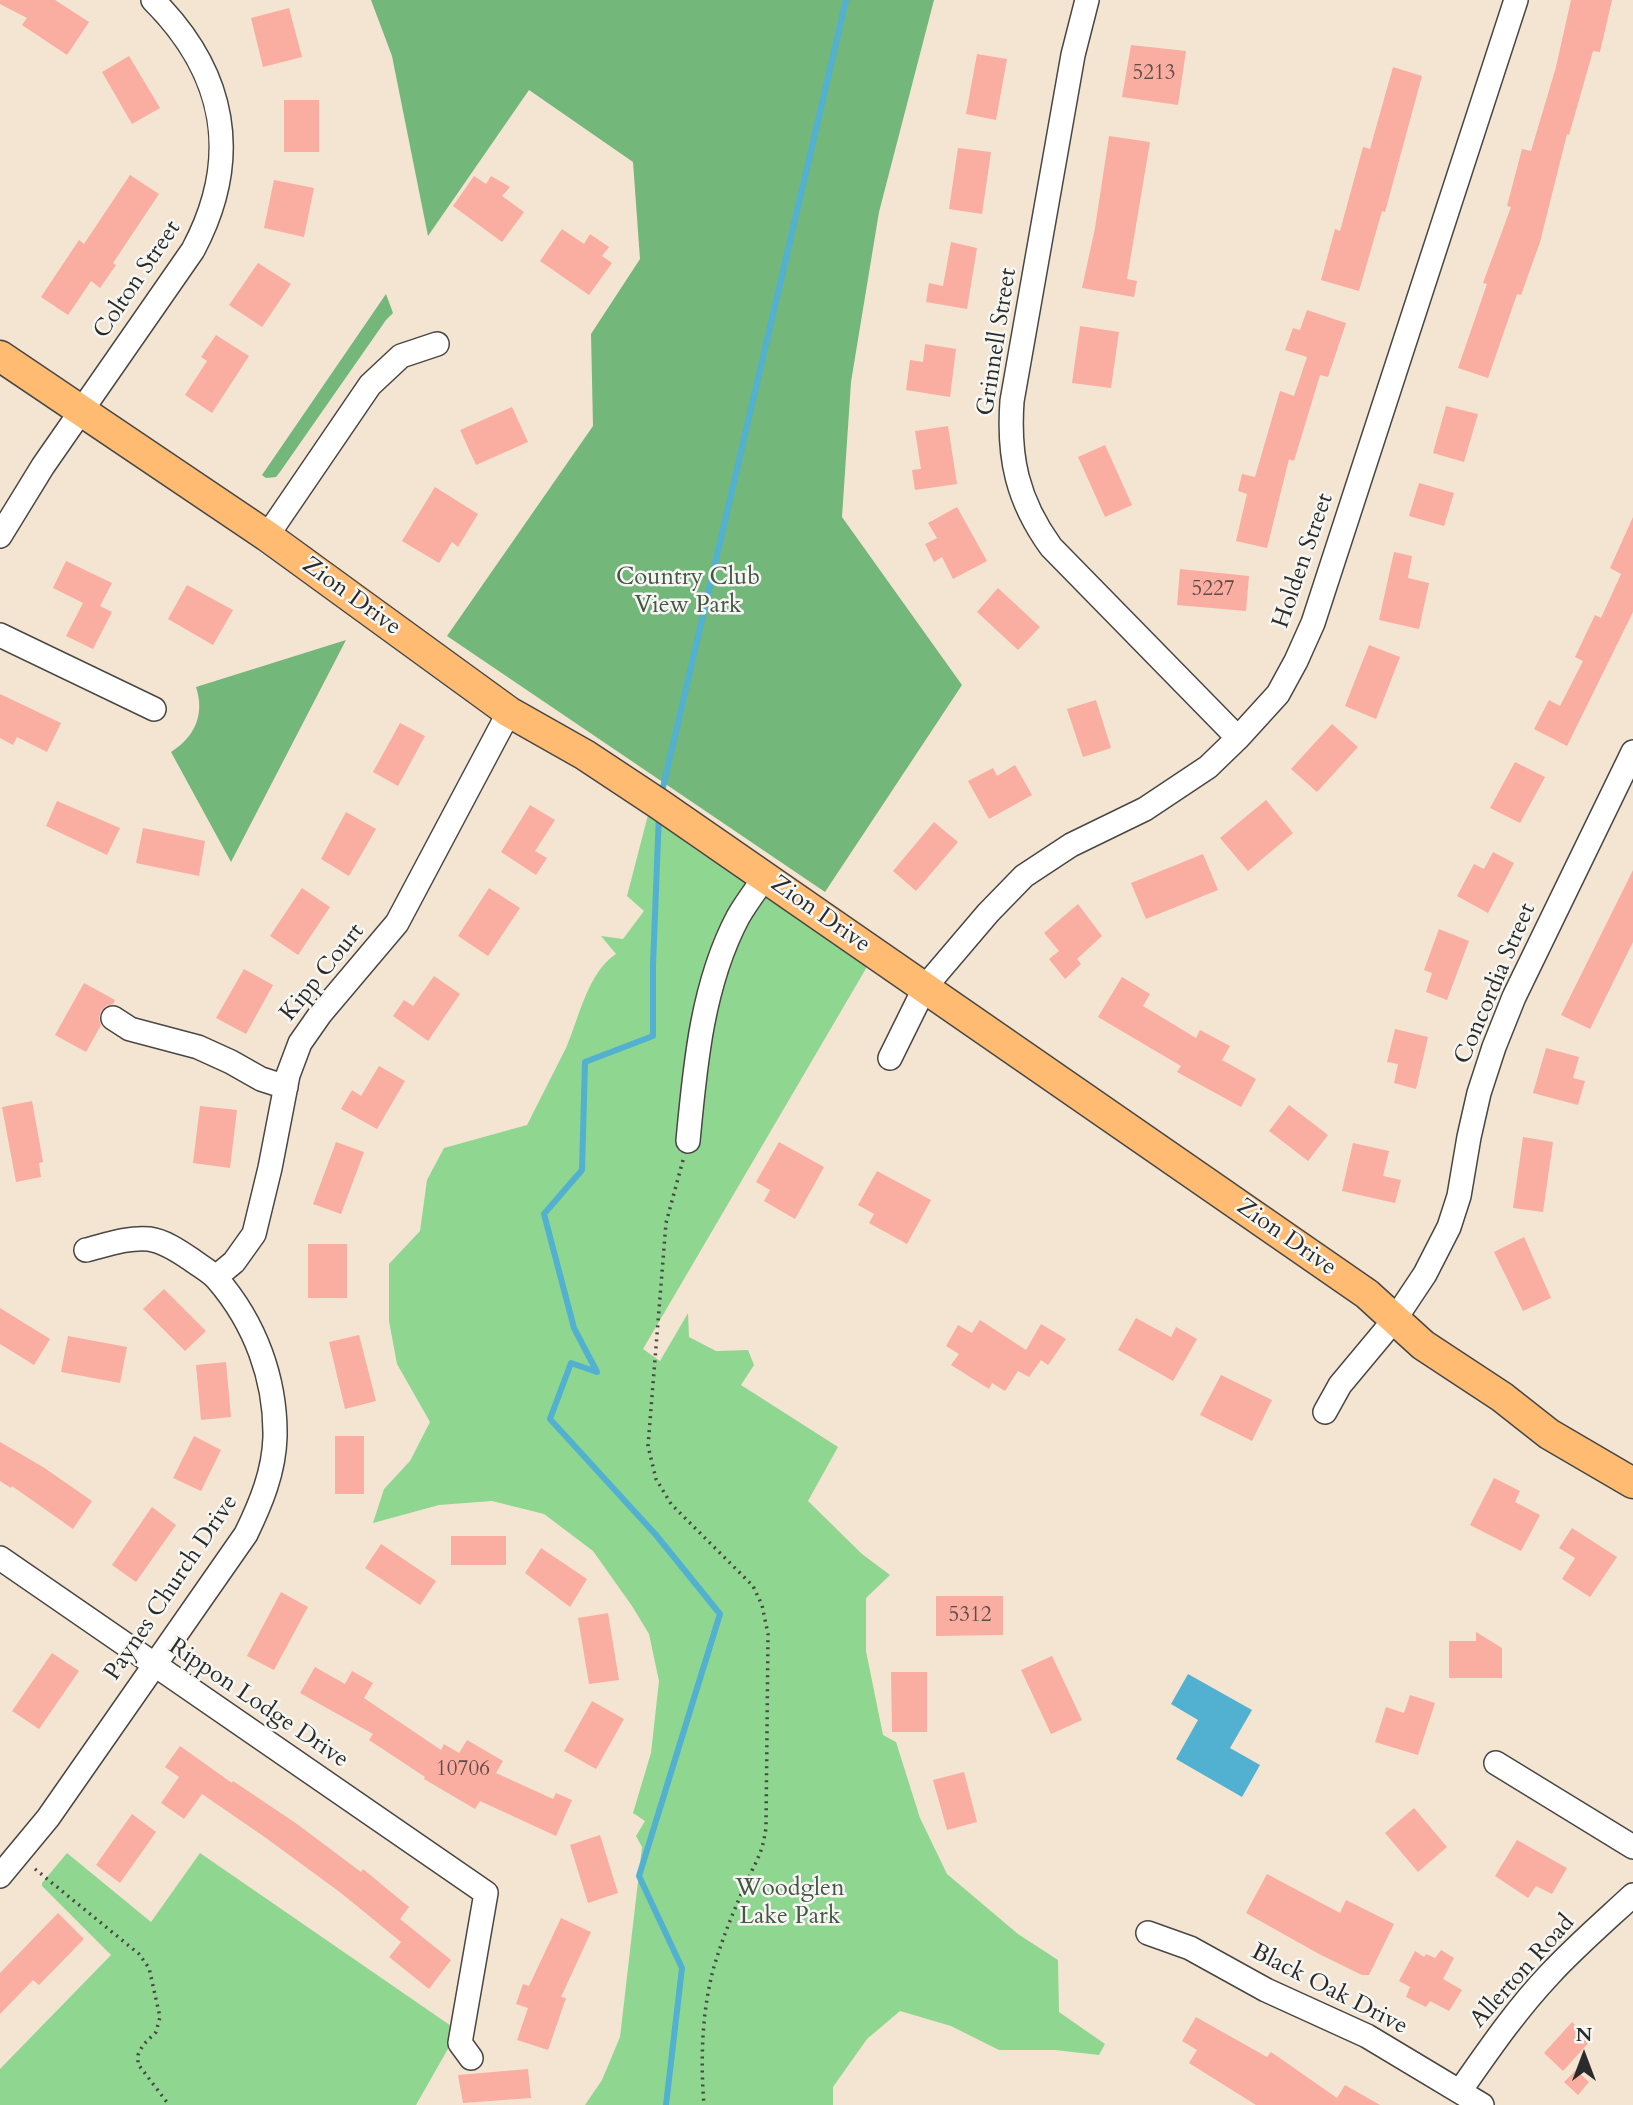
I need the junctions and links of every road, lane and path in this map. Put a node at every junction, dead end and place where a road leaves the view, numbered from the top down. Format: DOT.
graph roads {
  1 [pos="153,0"];
  2 [pos="1087,0"];
  3 [pos="1516,0"];
  4 [pos="437,344"];
  5 [pos="0,356"];
  6 [pos="80,412"];
  7 [pos="0,536"];
  8 [pos="267,536"];
  9 [pos="0,635"];
  10 [pos="154,709"];
  11 [pos="509,712"];
  12 [pos="1238,738"];
  13 [pos="1633,752"];
  14 [pos="765,877"];
  15 [pos="925,987"];
  16 [pos="113,1018"];
  17 [pos="890,1058"];
  18 [pos="286,1087"];
  19 [pos="688,1141"];
  20 [pos="86,1250"];
  21 [pos="216,1277"];
  22 [pos="1395,1319"];
  23 [pos="1325,1412"];
  24 [pos="1633,1483"];
  25 [pos="0,1559"];
  26 [pos="153,1665"];
  27 [pos="1496,1763"];
  28 [pos="1633,1847"];
  29 [pos="17,1855"];
  30 [pos="0,1876"];
  31 [pos="1633,1895"];
  32 [pos="1148,1933"];
  33 [pos="471,2058"];
  34 [pos="1460,2091"];
  35 [pos="169,2105"];
  36 [pos="704,2105"];
  37 [pos="1482,2105"];
  1 -- 6 [label="street, Colton Street"];
  2 -- 12 [label="street, Grinnell Street"];
  3 -- 12 [label="street, Holden Street"];
  4 -- 8 [label="street"];
  5 -- 6 [label="main road, Zion Drive"];
  6 -- 7 [label="street, Colton Street"];
  6 -- 8 [label="main road, Zion Drive"];
  8 -- 11 [label="main road, Zion Drive"];
  9 -- 10 [label="street"];
  11 -- 14 [label="main road, Zion Drive"];
  11 -- 18 [label="street, Kipp Court"];
  12 -- 15 [label="street, Holden Street"];
  13 -- 22 [label="street, Concordia Street"];
  14 -- 15 [label="main road, Zion Drive"];
  14 -- 19 [label="street"];
  15 -- 17 [label="street, Holden Street"];
  15 -- 22 [label="main road, Zion Drive"];
  16 -- 18 [label="street"];
  18 -- 21 [label="street, Kipp Court"];
  19 -- 36 [label="path"];
  20 -- 21 [label="street, Paynes Church Drive"];
  21 -- 26 [label="street, Paynes Church Drive"];
  22 -- 23 [label="street, Concordia Street"];
  22 -- 24 [label="main road, Zion Drive"];
  25 -- 26 [label="street, Rippon Lodge Drive"];
  26 -- 29 [label="street, Paynes Church Drive"];
  26 -- 33 [label="street, Rippon Lodge Drive"];
  27 -- 28 [label="street"];
  29 -- 30 [label="street, Paynes Church Drive"];
  29 -- 35 [label="path"];
  31 -- 34 [label="street, Allerton Road"];
  32 -- 34 [label="street, Black Oak Drive"];
  34 -- 37 [label="street, Black Oak Drive"];
}
